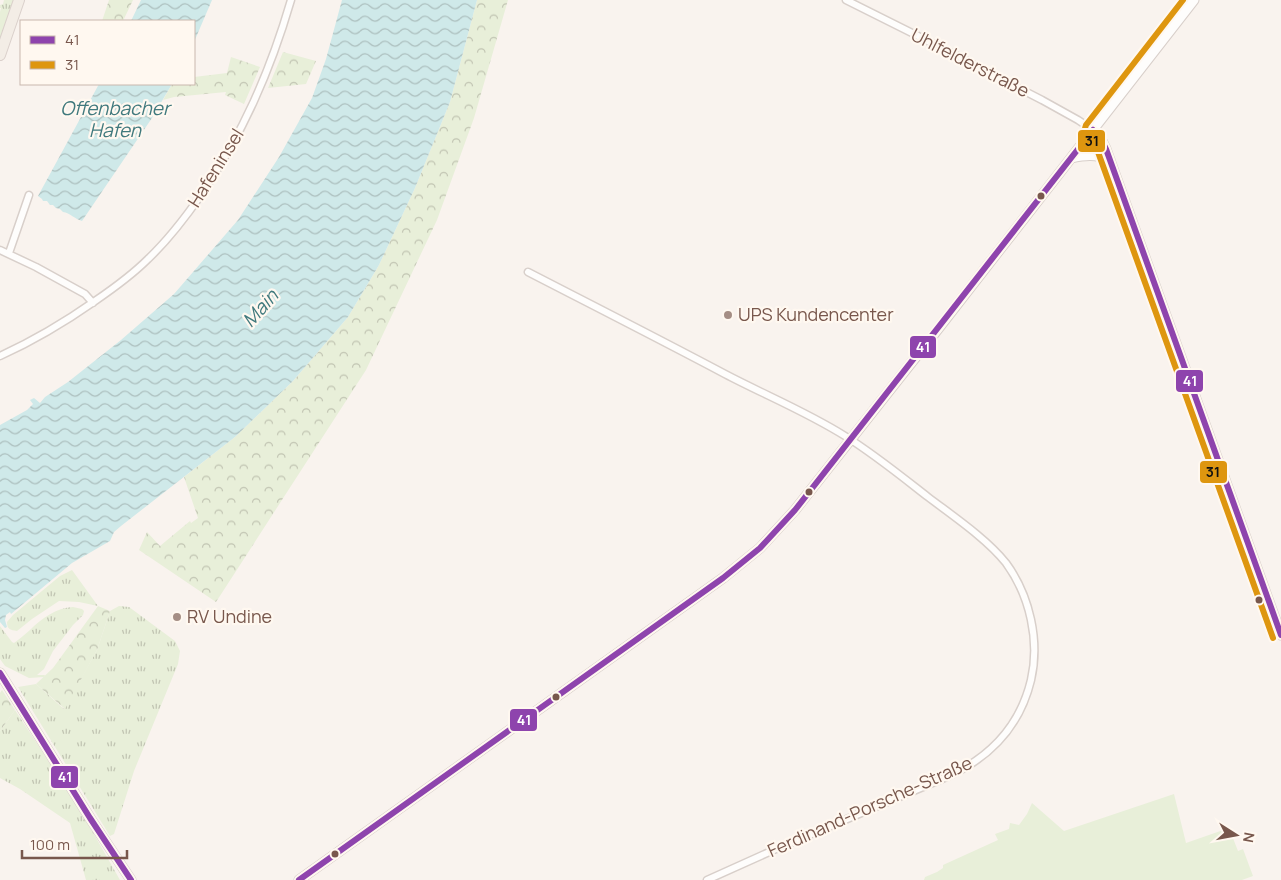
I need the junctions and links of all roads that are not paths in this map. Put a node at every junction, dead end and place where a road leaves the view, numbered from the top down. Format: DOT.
graph roads {
  1 [pos="19,0"];
  2 [pos="291,0"];
  3 [pos="846,0"];
  4 [pos="1194,0"];
  5 [pos="0,55"];
  6 [pos="1093,130"];
  7 [pos="1071,158"];
  8 [pos="1110,160"];
  9 [pos="30,194"];
  10 [pos="0,250"];
  11 [pos="8,253"];
  12 [pos="528,272"];
  13 [pos="93,303"];
  14 [pos="0,356"];
  15 [pos="850,439"];
  16 [pos="1281,635"];
  17 [pos="0,673"];
  18 [pos="131,880"];
  19 [pos="299,880"];
  20 [pos="707,880"];
  1 -- 5 [label="main road"];
  2 -- 13 [label="street, Hafeninsel"];
  3 -- 6 [label="street, Uhlfelderstraße"];
  4 -- 6 [label="main road"];
  6 -- 7 [label="main road"];
  6 -- 8 [label="main road"];
  7 -- 8 [label="main road"];
  7 -- 15 [label="main road"];
  8 -- 16 [label="main road"];
  9 -- 11 [label="street"];
  10 -- 11 [label="street"];
  11 -- 13 [label="street"];
  12 -- 15 [label="street, Ferdinand-Porsche-Straße"];
  13 -- 14 [label="street, Hafeninsel"];
  15 -- 19 [label="main road"];
  15 -- 20 [label="street, Ferdinand-Porsche-Straße"];
  17 -- 18 [label="main road"];
}
